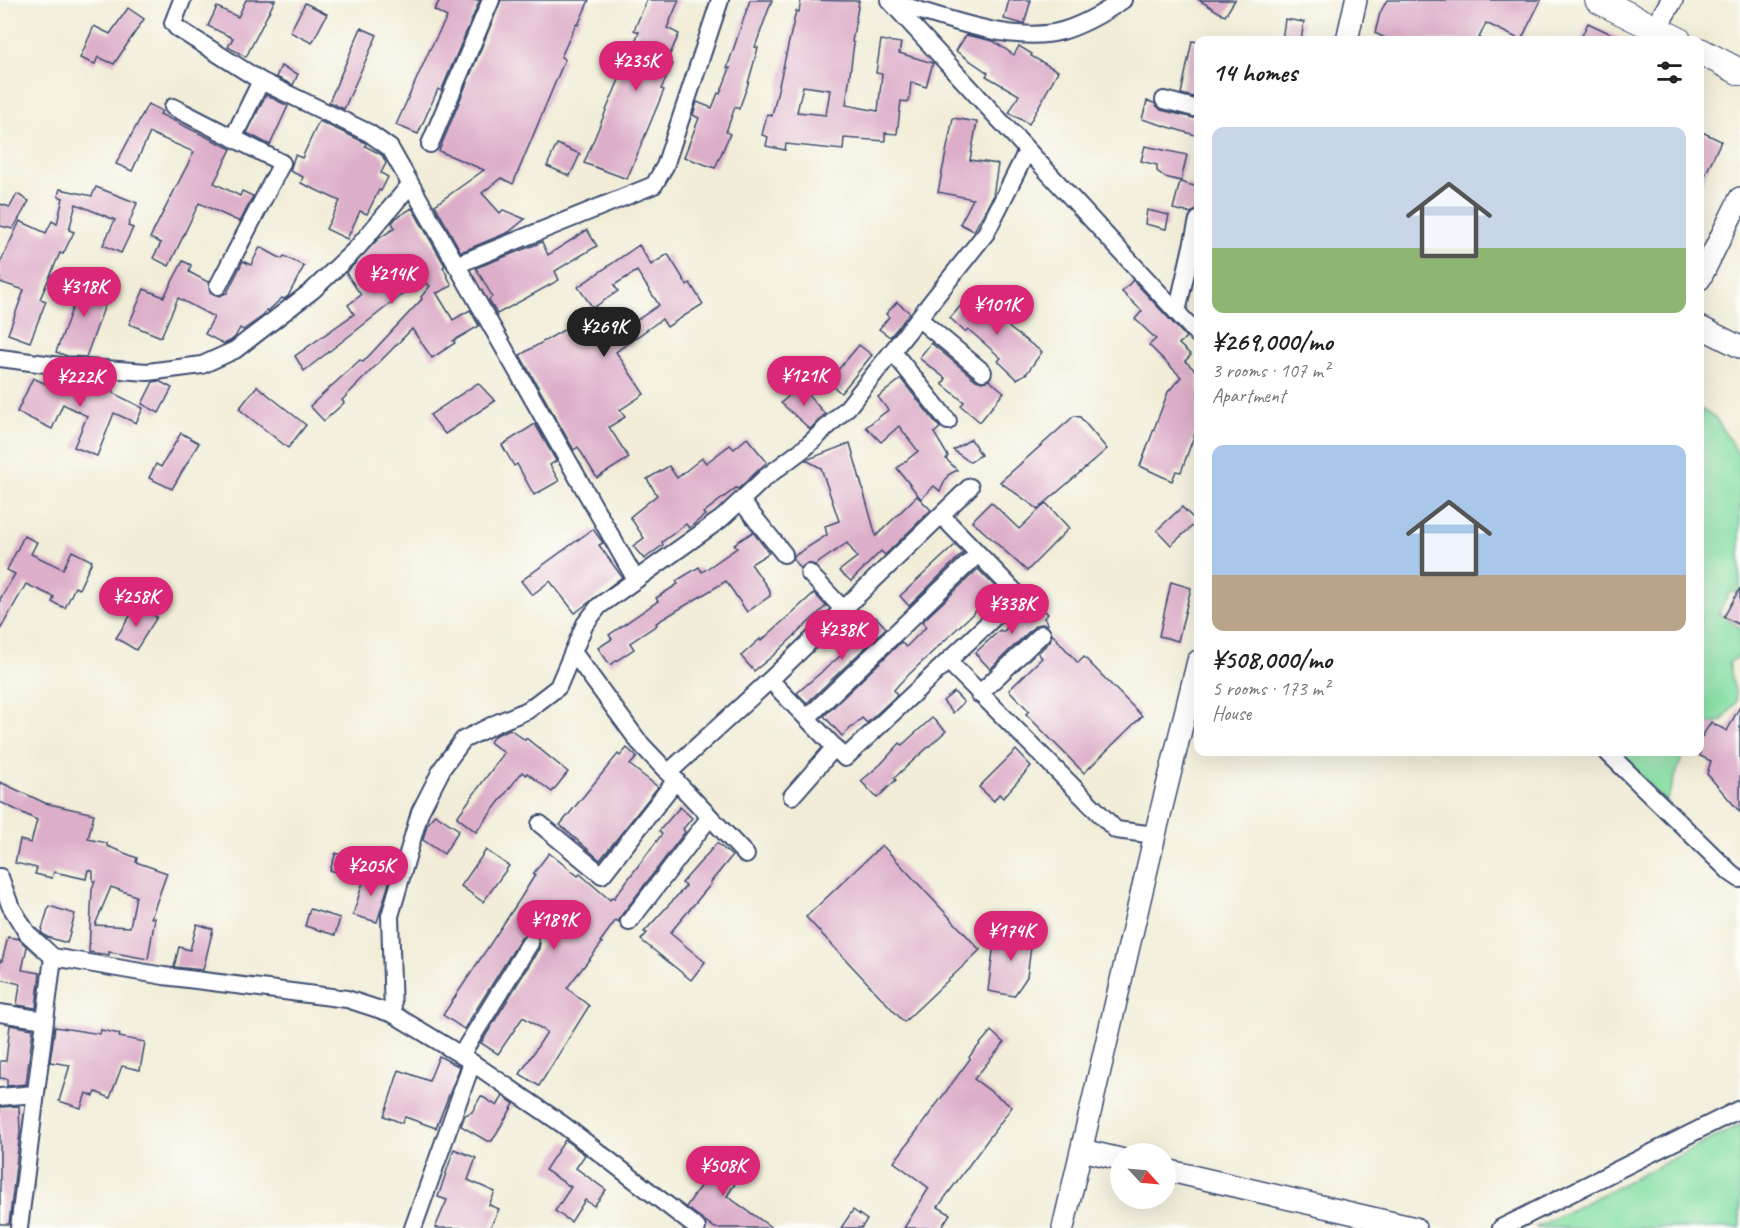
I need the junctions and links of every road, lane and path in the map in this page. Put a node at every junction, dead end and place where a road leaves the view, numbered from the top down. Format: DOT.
graph roads {
  1 [pos="182,0"];
  2 [pos="491,0"];
  3 [pos="720,0"];
  4 [pos="1123,0"];
  5 [pos="1356,0"];
  6 [pos="1598,0"];
  7 [pos="1672,0"];
  8 [pos="890,1"];
  9 [pos="1655,29"];
  10 [pos="1348,36"];
  11 [pos="1670,36"];
  12 [pos="1704,53"];
  13 [pos="1740,72"];
  14 [pos="261,81"];
  15 [pos="1164,100"];
  16 [pos="173,107"];
  17 [pos="1194,108"];
  18 [pos="233,138"];
  19 [pos="430,144"];
  20 [pos="1027,151"];
  21 [pos="410,185"];
  22 [pos="1740,198"];
  23 [pos="1194,238"];
  24 [pos="456,265"];
  25 [pos="1704,271"];
  26 [pos="218,286"];
  27 [pos="1177,312"];
  28 [pos="919,319"];
  29 [pos="1704,329"];
  30 [pos="1194,330"];
  31 [pos="1740,347"];
  32 [pos="893,352"];
  33 [pos="0,358"];
  34 [pos="983,372"];
  35 [pos="948,421"];
  36 [pos="970,487"];
  37 [pos="741,501"];
  38 [pos="941,515"];
  39 [pos="784,554"];
  40 [pos="978,554"];
  41 [pos="809,573"];
  42 [pos="636,580"];
  43 [pos="843,609"];
  44 [pos="1042,634"];
  45 [pos="573,652"];
  46 [pos="948,661"];
  47 [pos="1194,677"];
  48 [pos="770,680"];
  49 [pos="979,694"];
  50 [pos="807,718"];
  51 [pos="835,747"];
  52 [pos="1610,756"];
  53 [pos="672,776"];
  54 [pos="792,796"];
  55 [pos="710,817"];
  56 [pos="540,824"];
  57 [pos="1155,835"];
  58 [pos="746,855"];
  59 [pos="0,877"];
  60 [pos="1740,879"];
  61 [pos="629,922"];
  62 [pos="530,942"];
  63 [pos="52,957"];
  64 [pos="0,1013"];
  65 [pos="393,1014"];
  66 [pos="45,1020"];
  67 [pos="466,1059"];
  68 [pos="35,1094"];
  69 [pos="0,1097"];
  70 [pos="1740,1109"];
  71 [pos="1082,1150"];
  72 [pos="1110,1157"];
  73 [pos="1176,1172"];
  74 [pos="20,1228"];
  75 [pos="413,1228"];
  76 [pos="697,1228"];
  77 [pos="1063,1228"];
  78 [pos="1415,1228"];
  79 [pos="1502,1228"];
  1 -- 14 [label="street"];
  2 -- 19 [label="street"];
  3 -- 24 [label="street"];
  4 -- 8 [label="street"];
  5 -- 10 [label="street"];
  6 -- 9 [label="main road"];
  7 -- 9 [label="street"];
  8 -- 20 [label="street"];
  9 -- 11 [label="main road"];
  12 -- 13 [label="main road"];
  14 -- 18 [label="street"];
  14 -- 21 [label="street"];
  15 -- 17 [label="street"];
  16 -- 18 [label="street"];
  18 -- 26 [label="street"];
  20 -- 27 [label="street"];
  20 -- 28 [label="street"];
  21 -- 24 [label="street"];
  21 -- 33 [label="street"];
  22 -- 25 [label="street"];
  23 -- 27 [label="street"];
  24 -- 42 [label="street"];
  27 -- 30 [label="street"];
  28 -- 32 [label="street"];
  28 -- 34 [label="street"];
  29 -- 31 [label="street"];
  32 -- 35 [label="street"];
  32 -- 37 [label="street"];
  36 -- 38 [label="street"];
  37 -- 39 [label="street"];
  37 -- 42 [label="street"];
  38 -- 40 [label="street"];
  38 -- 43 [label="street"];
  40 -- 46 [label="street"];
  40 -- 50 [label="street"];
  41 -- 43 [label="street"];
  42 -- 45 [label="street"];
  43 -- 48 [label="street"];
  44 -- 49 [label="street"];
  45 -- 53 [label="street"];
  45 -- 65 [label="street"];
  46 -- 49 [label="street"];
  46 -- 51 [label="street"];
  47 -- 57 [label="street"];
  48 -- 50 [label="street"];
  48 -- 53 [label="street"];
  49 -- 57 [label="street"];
  50 -- 51 [label="street"];
  51 -- 54 [label="street"];
  52 -- 60 [label="street"];
  53 -- 55 [label="street"];
  53 -- 56 [label="street"];
  55 -- 58 [label="street"];
  55 -- 61 [label="street"];
  57 -- 71 [label="street"];
  59 -- 63 [label="street"];
  62 -- 67 [label="street"];
  63 -- 65 [label="street"];
  63 -- 66 [label="street"];
  64 -- 66 [label="street"];
  65 -- 67 [label="street"];
  66 -- 68 [label="street"];
  67 -- 75 [label="street"];
  67 -- 76 [label="street"];
  68 -- 69 [label="street"];
  68 -- 74 [label="street"];
  70 -- 79 [label="street"];
  71 -- 72 [label="street"];
  71 -- 77 [label="street"];
  73 -- 78 [label="street"];
}
